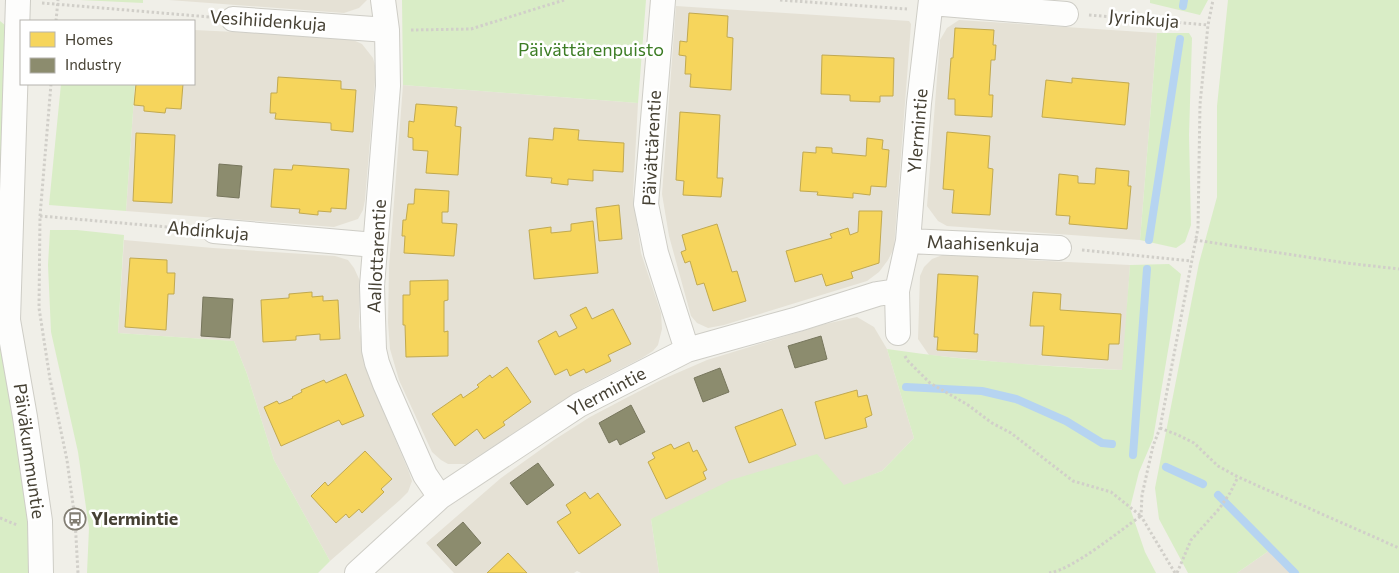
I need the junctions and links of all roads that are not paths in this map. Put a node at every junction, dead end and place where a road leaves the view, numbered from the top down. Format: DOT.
graph roads {
  1 [pos="18,0"];
  2 [pos="383,0"];
  3 [pos="663,0"];
  4 [pos="931,1"];
  5 [pos="1066,14"];
  6 [pos="233,19"];
  7 [pos="387,30"];
  8 [pos="214,231"];
  9 [pos="908,241"];
  10 [pos="376,245"];
  11 [pos="1059,248"];
  12 [pos="897,291"];
  13 [pos="898,333"];
  14 [pos="687,350"];
  15 [pos="440,496"];
  16 [pos="41,573"];
  17 [pos="357,573"];
  1 -- 16 [label="street, Päiväkummuntie"];
  2 -- 7 [label="street, Aallottarentie"];
  3 -- 14 [label="street, Päivättärentie"];
  4 -- 5 [label="street"];
  4 -- 9 [label="street, Ylermintie"];
  6 -- 7 [label="street, Vesihiidenkuja"];
  7 -- 10 [label="street, Aallottarentie"];
  8 -- 10 [label="street, Ahdinkuja"];
  9 -- 11 [label="street, Maahisenkuja"];
  9 -- 12 [label="street, Ylermintie"];
  10 -- 15 [label="street, Aallottarentie"];
  12 -- 13 [label="street, Ylermintie"];
  12 -- 14 [label="street, Ylermintie"];
  14 -- 15 [label="street, Ylermintie"];
  15 -- 17 [label="street, Ylermintie"];
}
